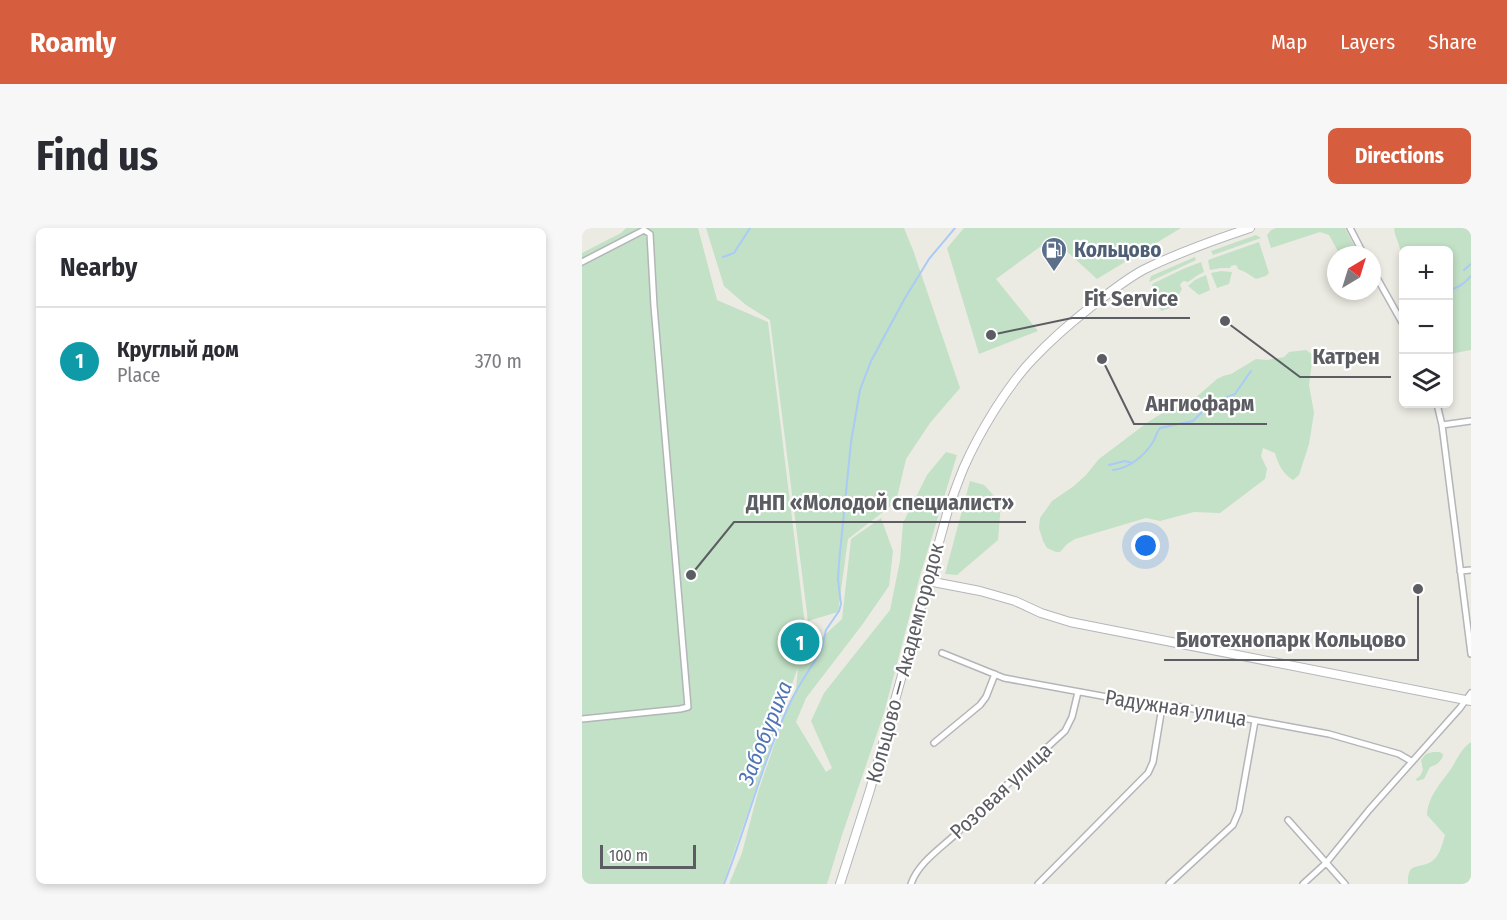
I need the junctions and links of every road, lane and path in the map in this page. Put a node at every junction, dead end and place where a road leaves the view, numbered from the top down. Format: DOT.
graph roads {
  1 [pos="1250,228"];
  2 [pos="1350,228"];
  3 [pos="1359,246"];
  4 [pos="582,262"];
  5 [pos="1381,285"];
  6 [pos="1399,317"];
  7 [pos="1438,408"];
  8 [pos="1471,421"];
  9 [pos="1442,424"];
  10 [pos="1471,570"];
  11 [pos="1460,571"];
  12 [pos="928,581"];
  13 [pos="942,653"];
  14 [pos="1471,654"];
  15 [pos="995,674"];
  16 [pos="1078,692"];
  17 [pos="1469,698"];
  18 [pos="1162,708"];
  19 [pos="582,719"];
  20 [pos="1255,721"];
  21 [pos="934,742"];
  22 [pos="1411,761"];
  23 [pos="1288,820"];
  24 [pos="1326,863"];
  25 [pos="840,884"];
  26 [pos="910,884"];
  27 [pos="1038,884"];
  28 [pos="1168,884"];
  29 [pos="1303,884"];
  30 [pos="1345,884"];
  1 -- 12 [label="main road, Кольцово — Академгородок"];
  2 -- 3 [label="street"];
  4 -- 19 [label="street"];
  5 -- 6 [label="street"];
  7 -- 9 [label="street"];
  8 -- 9 [label="street"];
  9 -- 11 [label="street"];
  10 -- 11 [label="street"];
  11 -- 14 [label="street"];
  12 -- 17 [label="main road"];
  12 -- 25 [label="main road, Кольцово — Академгородок"];
  13 -- 15 [label="street, Радужная улица"];
  15 -- 16 [label="street, Радужная улица"];
  15 -- 21 [label="street"];
  16 -- 18 [label="street, Радужная улица"];
  16 -- 26 [label="street, Розовая улица"];
  17 -- 22 [label="street"];
  18 -- 20 [label="street, Радужная улица"];
  18 -- 27 [label="street"];
  20 -- 22 [label="street, Радужная улица"];
  20 -- 28 [label="street"];
  22 -- 24 [label="street"];
  23 -- 24 [label="street"];
  24 -- 29 [label="street"];
  24 -- 30 [label="street"];
}
